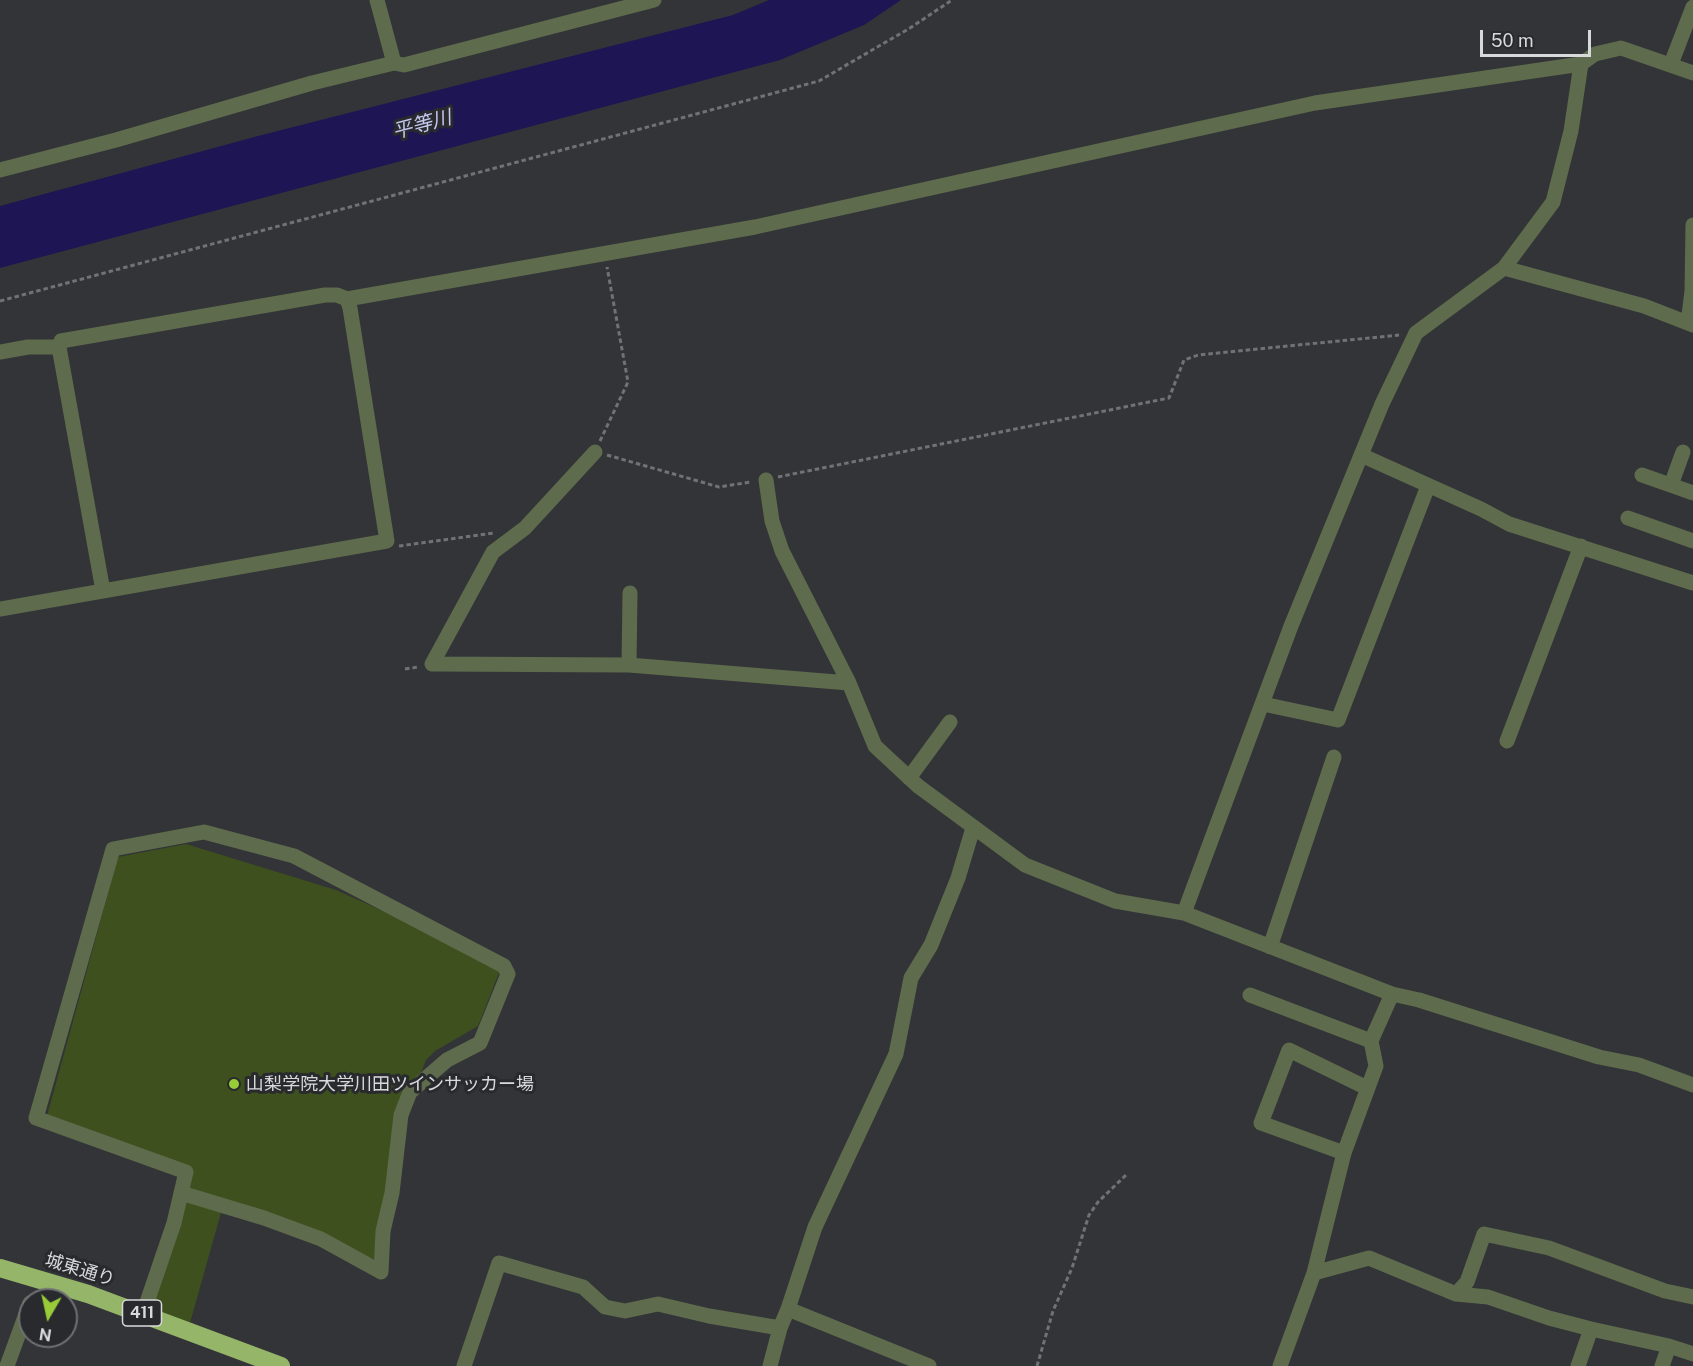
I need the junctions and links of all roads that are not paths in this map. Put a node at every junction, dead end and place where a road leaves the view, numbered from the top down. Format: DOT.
graph roads {
  1 [pos="377,0"];
  2 [pos="654,0"];
  3 [pos="1693,7"];
  4 [pos="393,58"];
  5 [pos="1581,64"];
  6 [pos="1671,64"];
  7 [pos="1693,73"];
  8 [pos="0,170"];
  9 [pos="1693,225"];
  10 [pos="1504,267"];
  11 [pos="347,299"];
  12 [pos="1691,324"];
  13 [pos="59,347"];
  14 [pos="0,352"];
  15 [pos="595,452"];
  16 [pos="1683,452"];
  17 [pos="1360,455"];
  18 [pos="1642,475"];
  19 [pos="766,480"];
  20 [pos="1671,485"];
  21 [pos="1428,486"];
  22 [pos="1693,493"];
  23 [pos="1628,518"];
  24 [pos="1693,541"];
  25 [pos="1581,546"];
  26 [pos="1693,583"];
  27 [pos="103,591"];
  28 [pos="630,593"];
  29 [pos="0,609"];
  30 [pos="628,665"];
  31 [pos="849,683"];
  32 [pos="1263,704"];
  33 [pos="950,722"];
  34 [pos="1506,741"];
  35 [pos="1334,757"];
  36 [pos="909,778"];
  37 [pos="973,828"];
  38 [pos="1184,913"];
  39 [pos="1270,947"];
  40 [pos="1392,994"];
  41 [pos="1250,995"];
  42 [pos="1371,1041"];
  43 [pos="1693,1085"];
  44 [pos="1367,1088"];
  45 [pos="1344,1153"];
  46 [pos="181,1193"];
  47 [pos="0,1268"];
  48 [pos="1314,1273"];
  49 [pos="37,1279"];
  50 [pos="34,1288"];
  51 [pos="1456,1294"];
  52 [pos="1693,1297"];
  53 [pos="788,1310"];
  54 [pos="143,1314"];
  55 [pos="780,1328"];
  56 [pos="1591,1329"];
  57 [pos="18,1335"];
  58 [pos="1670,1346"];
  59 [pos="1693,1354"];
  60 [pos="7,1366"];
  61 [pos="281,1366"];
  62 [pos="464,1366"];
  63 [pos="770,1366"];
  64 [pos="929,1366"];
  65 [pos="1280,1366"];
  66 [pos="1578,1366"];
  67 [pos="1662,1366"];
  1 -- 4 [label="street"];
  2 -- 4 [label="street"];
  3 -- 6 [label="street"];
  4 -- 8 [label="street"];
  5 -- 6 [label="street"];
  5 -- 10 [label="street"];
  5 -- 11 [label="street"];
  6 -- 7 [label="street"];
  9 -- 12 [label="street"];
  10 -- 12 [label="street"];
  10 -- 17 [label="street"];
  11 -- 13 [label="street"];
  11 -- 27 [label="street"];
  13 -- 14 [label="street"];
  13 -- 27 [label="street"];
  15 -- 30 [label="street"];
  16 -- 20 [label="street"];
  17 -- 21 [label="street"];
  17 -- 32 [label="street"];
  18 -- 20 [label="street"];
  19 -- 31 [label="street"];
  20 -- 22 [label="street"];
  21 -- 25 [label="street"];
  21 -- 32 [label="street"];
  23 -- 24 [label="street"];
  25 -- 26 [label="street"];
  25 -- 34 [label="street"];
  27 -- 29 [label="street"];
  28 -- 30 [label="street"];
  30 -- 31 [label="street"];
  31 -- 36 [label="street"];
  32 -- 38 [label="street"];
  33 -- 36 [label="street"];
  35 -- 39 [label="street"];
  36 -- 37 [label="street"];
  37 -- 38 [label="street"];
  37 -- 53 [label="street"];
  38 -- 39 [label="street"];
  39 -- 40 [label="street"];
  40 -- 42 [label="street"];
  40 -- 43 [label="street"];
  41 -- 42 [label="street"];
  42 -- 44 [label="street"];
  44 -- 45 [label="street"];
  44 -- 45 [label="street"];
  45 -- 48 [label="street"];
  46 -- 46 [label="street"];
  46 -- 54 [label="street"];
  47 -- 49 [label="highway, 城東通り / 411"];
  48 -- 51 [label="street"];
  48 -- 65 [label="street"];
  49 -- 50 [label="street"];
  49 -- 54 [label="highway, 城東通り / 411"];
  51 -- 52 [label="street"];
  51 -- 56 [label="street"];
  53 -- 55 [label="street"];
  53 -- 64 [label="street"];
  54 -- 61 [label="highway, 城東通り / 411"];
  55 -- 62 [label="street"];
  55 -- 63 [label="street"];
  56 -- 58 [label="street"];
  56 -- 66 [label="street"];
  57 -- 60 [label="street"];
  58 -- 59 [label="street"];
  58 -- 67 [label="street"];
}
